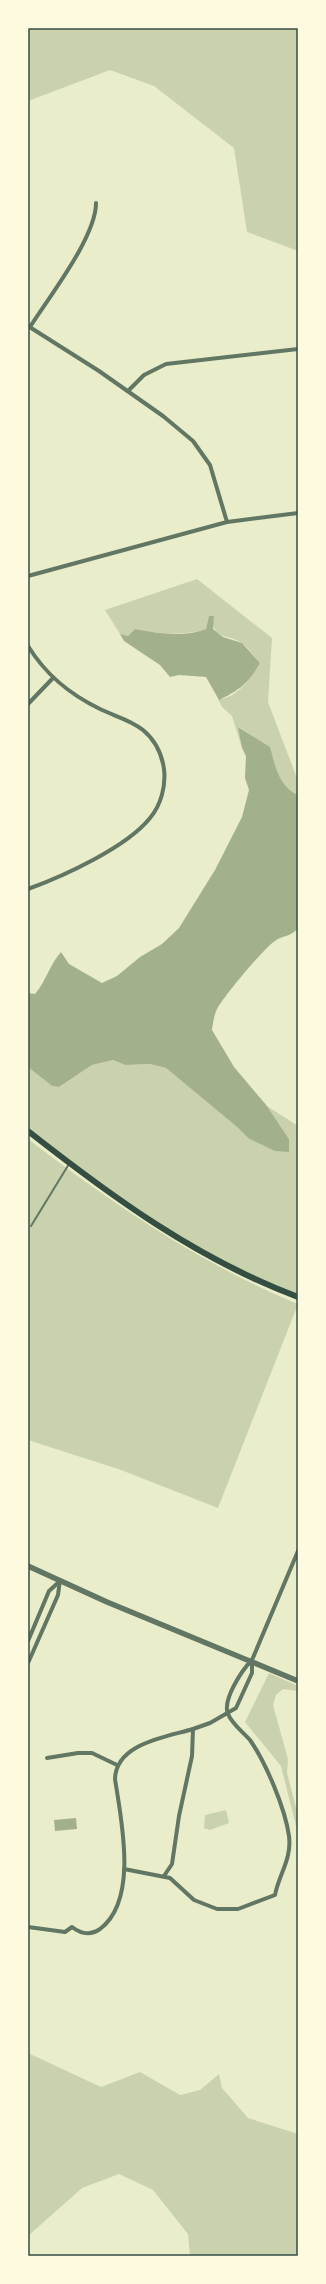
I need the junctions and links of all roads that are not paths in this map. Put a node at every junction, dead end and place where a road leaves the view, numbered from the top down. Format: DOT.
graph roads {
  1 [pos="96,203"];
  2 [pos="29,327"];
  3 [pos="298,349"];
  4 [pos="128,391"];
  5 [pos="298,513"];
  6 [pos="227,522"];
  7 [pos="28,576"];
  8 [pos="28,646"];
  9 [pos="53,678"];
  10 [pos="28,704"];
  11 [pos="28,889"];
  12 [pos="28,1131"];
  13 [pos="70,1164"];
  14 [pos="31,1226"];
  15 [pos="298,1297"];
  16 [pos="298,1552"];
  17 [pos="28,1566"];
  18 [pos="60,1580"];
  19 [pos="28,1641"];
  20 [pos="252,1660"];
  21 [pos="28,1663"];
  22 [pos="298,1681"];
  23 [pos="228,1714"];
  24 [pos="193,1729"];
  25 [pos="47,1758"];
  26 [pos="117,1766"];
  27 [pos="124,1869"];
  28 [pos="164,1876"];
  29 [pos="28,1927"];
  1 -- 2 [label="street"];
  2 -- 4 [label="street"];
  3 -- 4 [label="street"];
  4 -- 6 [label="street"];
  5 -- 6 [label="street"];
  6 -- 7 [label="street"];
  8 -- 9 [label="street"];
  9 -- 10 [label="street"];
  9 -- 11 [label="street"];
  12 -- 13 [label="main road"];
  13 -- 14 [label="lane"];
  13 -- 15 [label="main road"];
  16 -- 20 [label="street"];
  17 -- 18 [label="street"];
  18 -- 19 [label="street"];
  18 -- 20 [label="street"];
  18 -- 21 [label="street"];
  20 -- 22 [label="street"];
  20 -- 23 [label="street"];
  20 -- 23 [label="street"];
  23 -- 24 [label="street"];
  23 -- 28 [label="street"];
  24 -- 26 [label="street"];
  24 -- 28 [label="street"];
  25 -- 26 [label="street"];
  26 -- 27 [label="street"];
  27 -- 28 [label="street"];
  27 -- 29 [label="street"];
}
